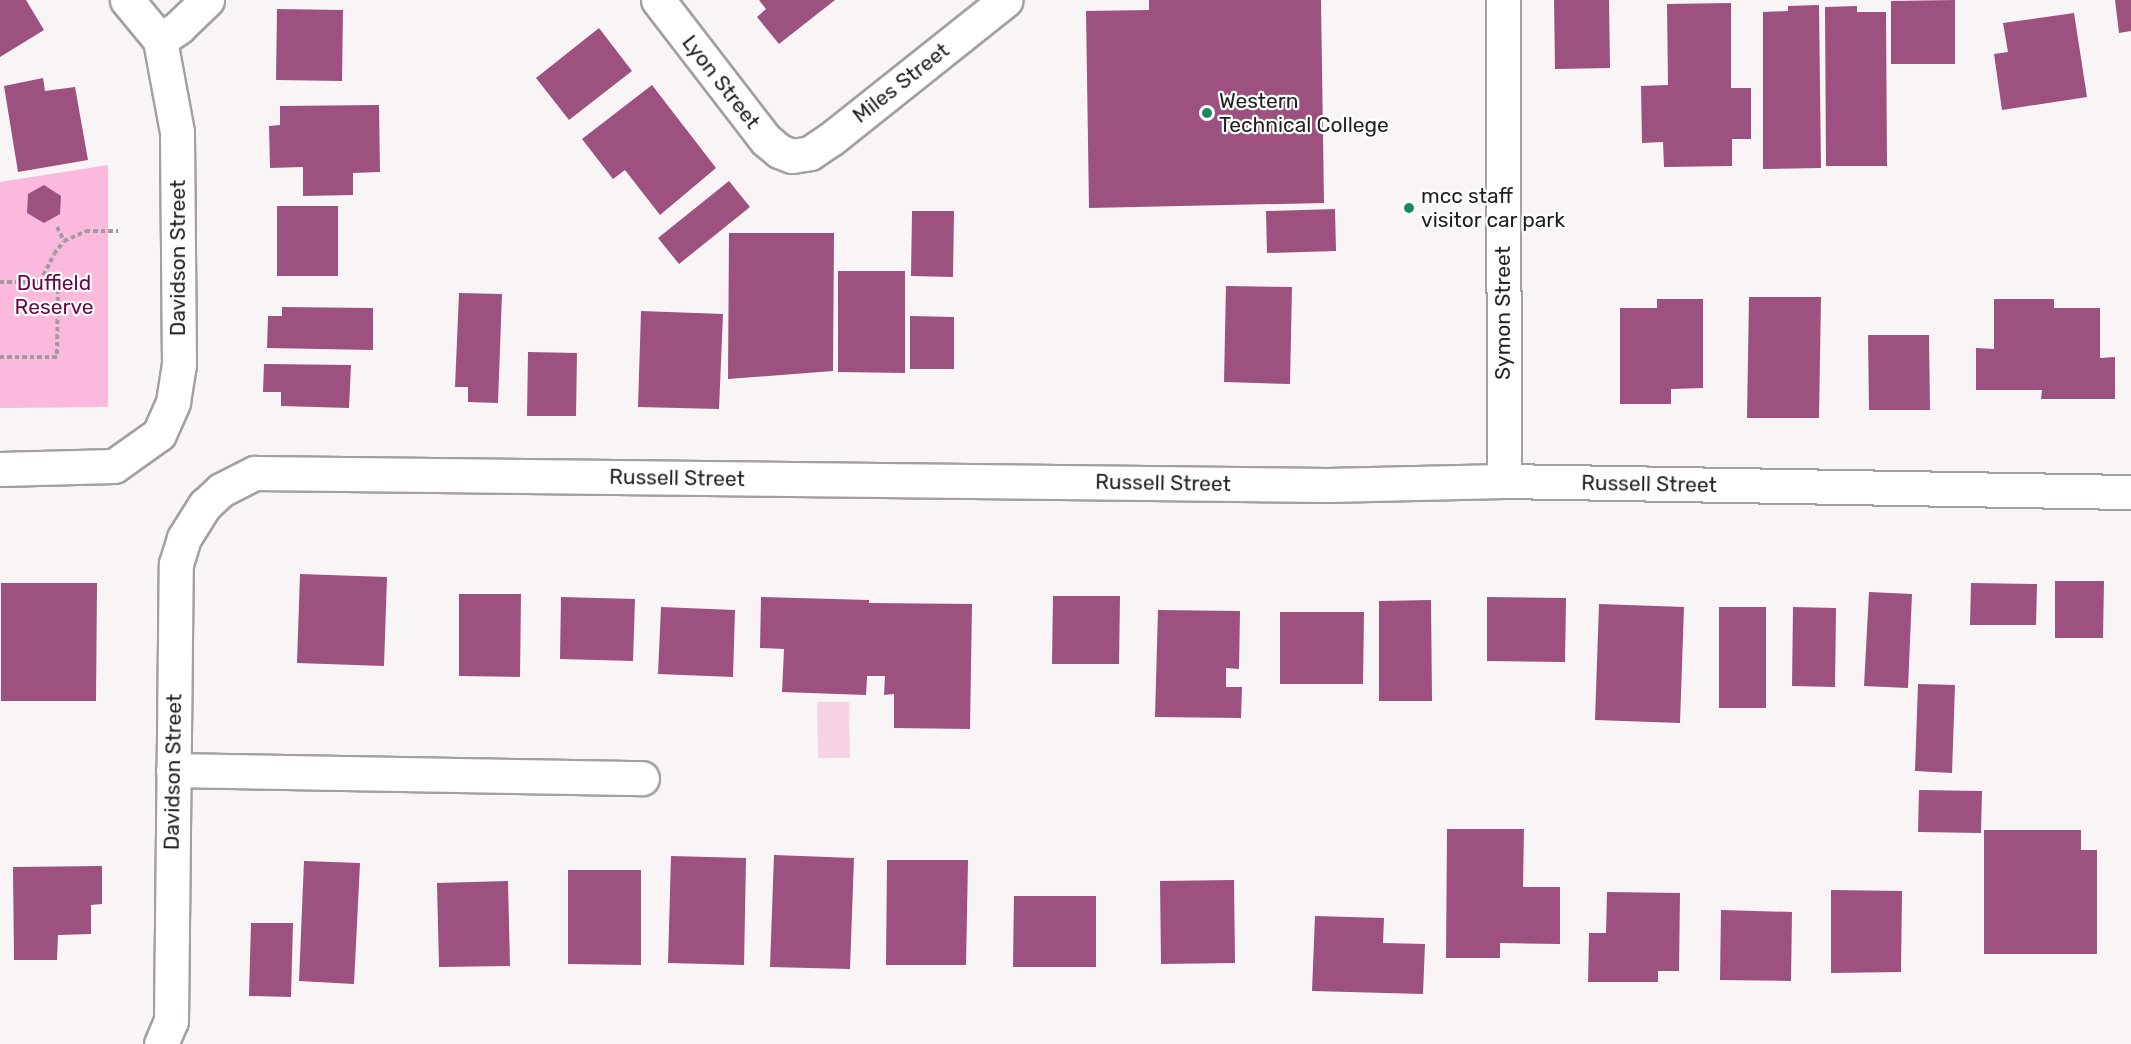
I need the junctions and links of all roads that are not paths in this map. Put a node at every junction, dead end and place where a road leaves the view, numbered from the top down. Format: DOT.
graph roads {
  1 [pos="127,0"];
  2 [pos="207,0"];
  3 [pos="658,0"];
  4 [pos="1006,0"];
  5 [pos="1503,0"];
  6 [pos="160,40"];
  7 [pos="792,156"];
  8 [pos="0,469"];
  9 [pos="1504,481"];
  10 [pos="2131,492"];
  11 [pos="205,505"];
  12 [pos="173,770"];
  13 [pos="642,778"];
  14 [pos="161,1044"];
  1 -- 6 [label="street"];
  2 -- 6 [label="street"];
  3 -- 7 [label="street, Lyon Street"];
  4 -- 7 [label="street, Miles Street"];
  5 -- 9 [label="street, Symon Street"];
  6 -- 8 [label="street, Davidson Street"];
  9 -- 10 [label="street, Russell Street"];
  9 -- 11 [label="street, Russell Street"];
  11 -- 12 [label="street, Davidson Street"];
  12 -- 13 [label="street"];
  12 -- 14 [label="street, Davidson Street"];
}
